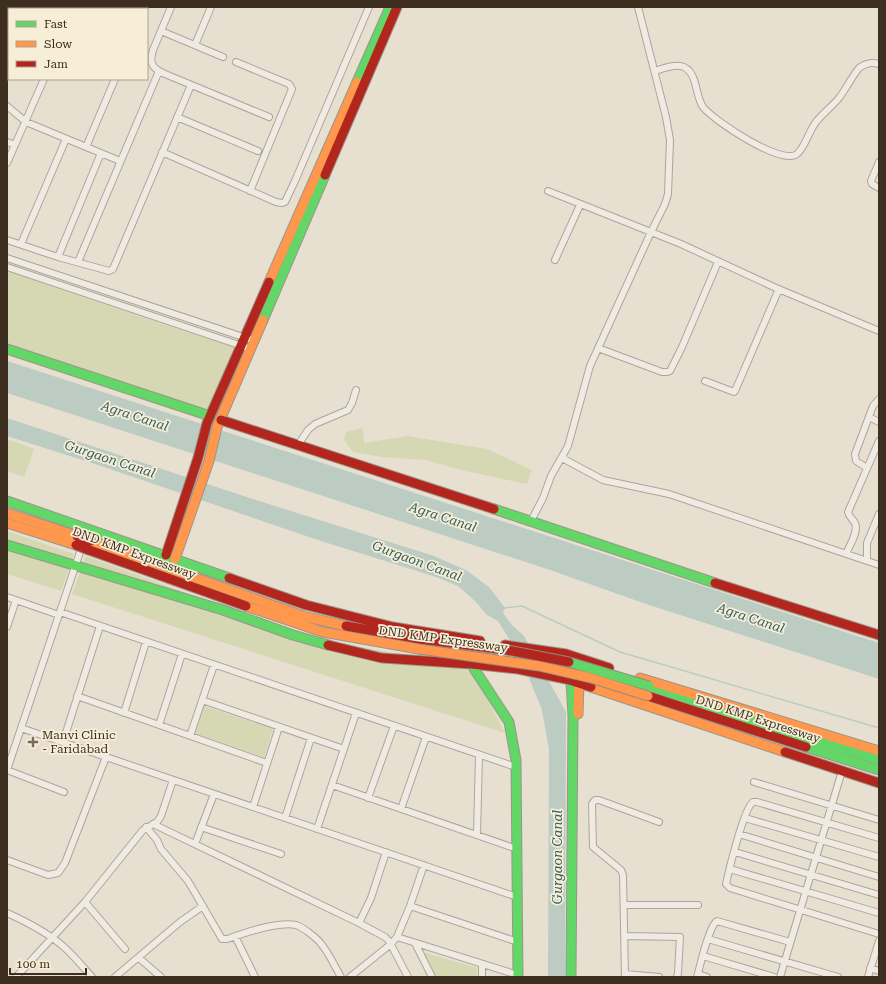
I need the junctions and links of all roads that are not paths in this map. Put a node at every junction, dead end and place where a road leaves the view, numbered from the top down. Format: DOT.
graph roads {
  1 [pos="171,7"];
  2 [pos="211,7"];
  3 [pos="369,7"];
  4 [pos="390,7"];
  5 [pos="397,7"];
  6 [pos="638,7"];
  7 [pos="161,31"];
  8 [pos="195,46"];
  9 [pos="223,57"];
  10 [pos="236,62"];
  11 [pos="879,64"];
  12 [pos="159,71"];
  13 [pos="654,71"];
  14 [pos="44,80"];
  15 [pos="115,80"];
  16 [pos="192,84"];
  17 [pos="7,106"];
  18 [pos="177,117"];
  19 [pos="269,117"];
  20 [pos="26,122"];
  21 [pos="66,139"];
  22 [pos="7,142"];
  23 [pos="15,145"];
  24 [pos="86,147"];
  25 [pos="258,151"];
  26 [pos="162,152"];
  27 [pos="101,153"];
  28 [pos="120,161"];
  29 [pos="879,162"];
  30 [pos="7,163"];
  31 [pos="879,188"];
  32 [pos="250,191"];
  33 [pos="548,191"];
  34 [pos="580,205"];
  35 [pos="651,232"];
  36 [pos="7,240"];
  37 [pos="21,244"];
  38 [pos="58,257"];
  39 [pos="7,258"];
  40 [pos="555,260"];
  41 [pos="78,262"];
  42 [pos="718,262"];
  43 [pos="7,267"];
  44 [pos="779,289"];
  45 [pos="879,331"];
  46 [pos="244,341"];
  47 [pos="253,345"];
  48 [pos="7,348"];
  49 [pos="598,348"];
  50 [pos="705,381"];
  51 [pos="356,390"];
  52 [pos="879,399"];
  53 [pos="869,417"];
  54 [pos="209,420"];
  55 [pos="879,422"];
  56 [pos="219,424"];
  57 [pos="879,441"];
  58 [pos="298,445"];
  59 [pos="562,458"];
  60 [pos="867,468"];
  61 [pos="7,501"];
  62 [pos="7,513"];
  63 [pos="879,514"];
  64 [pos="531,522"];
  65 [pos="7,523"];
  66 [pos="88,528"];
  67 [pos="77,540"];
  68 [pos="7,544"];
  69 [pos="90,545"];
  70 [pos="846,554"];
  71 [pos="166,556"];
  72 [pos="175,559"];
  73 [pos="867,561"];
  74 [pos="879,565"];
  75 [pos="76,566"];
  76 [pos="7,597"];
  77 [pos="16,600"];
  78 [pos="59,614"];
  79 [pos="100,626"];
  80 [pos="7,627"];
  81 [pos="437,634"];
  82 [pos="879,635"];
  83 [pos="146,642"];
  84 [pos="182,654"];
  85 [pos="433,662"];
  86 [pos="471,664"];
  87 [pos="214,665"];
  88 [pos="614,670"];
  89 [pos="575,682"];
  90 [pos="648,691"];
  91 [pos="607,693"];
  92 [pos="77,696"];
  93 [pos="202,700"];
  94 [pos="124,712"];
  95 [pos="356,713"];
  96 [pos="159,725"];
  97 [pos="394,726"];
  98 [pos="279,727"];
  99 [pos="21,728"];
  100 [pos="190,736"];
  101 [pos="426,737"];
  102 [pos="311,738"];
  103 [pos="63,742"];
  104 [pos="344,749"];
  105 [pos="879,751"];
  106 [pos="479,755"];
  107 [pos="106,757"];
  108 [pos="879,760"];
  109 [pos="268,763"];
  110 [pos="516,767"];
  111 [pos="879,770"];
  112 [pos="842,771"];
  113 [pos="173,780"];
  114 [pos="754,782"];
  115 [pos="879,783"];
  116 [pos="332,785"];
  117 [pos="64,792"];
  118 [pos="214,794"];
  119 [pos="368,798"];
  120 [pos="832,806"];
  121 [pos="253,807"];
  122 [pos="401,809"];
  123 [pos="285,818"];
  124 [pos="745,818"];
  125 [pos="879,820"];
  126 [pos="659,822"];
  127 [pos="827,822"];
  128 [pos="153,824"];
  129 [pos="146,827"];
  130 [pos="201,827"];
  131 [pos="317,829"];
  132 [pos="739,834"];
  133 [pos="477,835"];
  134 [pos="879,838"];
  135 [pos="821,841"];
  136 [pos="195,844"];
  137 [pos="517,849"];
  138 [pos="386,852"];
  139 [pos="735,852"];
  140 [pos="281,854"];
  141 [pos="879,857"];
  142 [pos="816,858"];
  143 [pos="7,860"];
  144 [pos="424,865"];
  145 [pos="730,869"];
  146 [pos="811,875"];
  147 [pos="879,878"];
  148 [pos="806,892"];
  149 [pos="879,895"];
  150 [pos="517,897"];
  151 [pos="84,902"];
  152 [pos="624,905"];
  153 [pos="698,905"];
  154 [pos="203,906"];
  155 [pos="410,906"];
  156 [pos="800,910"];
  157 [pos="7,913"];
  158 [pos="879,913"];
  159 [pos="359,923"];
  160 [pos="879,934"];
  161 [pos="235,936"];
  162 [pos="625,936"];
  163 [pos="51,937"];
  164 [pos="397,938"];
  165 [pos="708,939"];
  166 [pos="879,941"];
  167 [pos="518,942"];
  168 [pos="790,942"];
  169 [pos="415,943"];
  170 [pos="391,944"];
  171 [pos="126,949"];
  172 [pos="878,951"];
  173 [pos="703,956"];
  174 [pos="139,958"];
  175 [pos="784,961"];
  176 [pos="482,964"];
  177 [pos="870,968"];
  178 [pos="879,971"];
  179 [pos="518,976"];
  180 [pos="625,976"];
  181 [pos="697,976"];
  182 [pos="16,977"];
  183 [pos="92,977"];
  184 [pos="115,977"];
  185 [pos="161,977"];
  186 [pos="255,977"];
  187 [pos="341,977"];
  188 [pos="350,977"];
  189 [pos="408,977"];
  190 [pos="432,977"];
  191 [pos="482,977"];
  192 [pos="571,977"];
  193 [pos="576,977"];
  194 [pos="659,977"];
  195 [pos="677,977"];
  196 [pos="707,977"];
  197 [pos="774,977"];
  198 [pos="780,977"];
  199 [pos="838,977"];
  200 [pos="868,977"];
  1 -- 7 [label="street"];
  2 -- 8 [label="street"];
  3 -- 32 [label="street"];
  4 -- 46 [label="main road"];
  5 -- 47 [label="main road"];
  6 -- 13 [label="street"];
  7 -- 8 [label="street"];
  7 -- 12 [label="street"];
  8 -- 9 [label="street"];
  10 -- 32 [label="street"];
  11 -- 13 [label="street"];
  12 -- 16 [label="street"];
  12 -- 28 [label="street"];
  13 -- 35 [label="street"];
  14 -- 20 [label="street"];
  15 -- 24 [label="street"];
  16 -- 18 [label="street"];
  16 -- 19 [label="street"];
  17 -- 20 [label="street"];
  18 -- 25 [label="street"];
  18 -- 26 [label="street"];
  20 -- 21 [label="street"];
  20 -- 23 [label="street"];
  21 -- 24 [label="street"];
  21 -- 37 [label="street"];
  22 -- 23 [label="street"];
  23 -- 30 [label="street"];
  24 -- 27 [label="street"];
  26 -- 32 [label="street"];
  26 -- 41 [label="street"];
  27 -- 28 [label="street"];
  27 -- 38 [label="street"];
  28 -- 41 [label="street"];
  29 -- 31 [label="street"];
  33 -- 34 [label="street"];
  34 -- 35 [label="street"];
  34 -- 40 [label="street"];
  35 -- 42 [label="street"];
  35 -- 49 [label="street"];
  36 -- 37 [label="street"];
  37 -- 38 [label="street"];
  38 -- 41 [label="street"];
  39 -- 46 [label="street"];
  42 -- 44 [label="street"];
  42 -- 49 [label="street"];
  43 -- 46 [label="street"];
  44 -- 45 [label="street"];
  44 -- 50 [label="street"];
  46 -- 47 [label="street"];
  46 -- 54 [label="main road"];
  47 -- 56 [label="main road"];
  48 -- 54 [label="main road"];
  49 -- 59 [label="street"];
  51 -- 58 [label="street"];
  52 -- 53 [label="street"];
  53 -- 55 [label="street"];
  53 -- 60 [label="street"];
  54 -- 71 [label="main road"];
  56 -- 58 [label="main road"];
  56 -- 72 [label="main road"];
  57 -- 60 [label="street"];
  58 -- 64 [label="main road"];
  59 -- 64 [label="street"];
  59 -- 70 [label="street"];
  60 -- 70 [label="street"];
  61 -- 66 [label="main road"];
  62 -- 67 [label="main road, DND KMP Expressway"];
  63 -- 73 [label="street"];
  64 -- 82 [label="main road"];
  65 -- 67 [label="main road, DND KMP Expressway"];
  66 -- 71 [label="main road"];
  66 -- 75 [label="street"];
  67 -- 69 [label="main road, DND KMP Expressway, bridge"];
  68 -- 75 [label="main road"];
  69 -- 90 [label="main road, DND KMP Expressway, bridge"];
  69 -- 90 [label="main road, DND KMP Expressway, bridge"];
  70 -- 73 [label="street"];
  71 -- 72 [label="main road"];
  72 -- 81 [label="main road"];
  73 -- 74 [label="street"];
  75 -- 78 [label="street"];
  75 -- 85 [label="main road"];
  76 -- 77 [label="street"];
  77 -- 78 [label="street"];
  77 -- 80 [label="street"];
  78 -- 79 [label="street"];
  78 -- 99 [label="street"];
  79 -- 83 [label="street"];
  79 -- 92 [label="street"];
  81 -- 85 [label="main road"];
  81 -- 88 [label="main road"];
  83 -- 84 [label="street"];
  83 -- 94 [label="street"];
  84 -- 87 [label="street"];
  84 -- 96 [label="street"];
  85 -- 86 [label="main road"];
  86 -- 89 [label="main road"];
  86 -- 110 [label="main road"];
  87 -- 93 [label="street"];
  87 -- 95 [label="street"];
  88 -- 91 [label="main road"];
  88 -- 105 [label="main road"];
  89 -- 91 [label="main road"];
  89 -- 192 [label="main road"];
  89 -- 193 [label="main road"];
  90 -- 108 [label="main road, DND KMP Expressway"];
  90 -- 111 [label="main road, DND KMP Expressway"];
  91 -- 112 [label="main road"];
  92 -- 94 [label="street"];
  92 -- 103 [label="street"];
  93 -- 98 [label="street"];
  93 -- 100 [label="street"];
  94 -- 96 [label="street"];
  95 -- 97 [label="street"];
  95 -- 104 [label="street"];
  96 -- 100 [label="street"];
  97 -- 101 [label="street"];
  97 -- 119 [label="street"];
  98 -- 102 [label="street"];
  98 -- 109 [label="street"];
  99 -- 103 [label="street"];
  99 -- 117 [label="street"];
  100 -- 109 [label="street"];
  101 -- 106 [label="street"];
  101 -- 122 [label="street"];
  102 -- 104 [label="street"];
  102 -- 123 [label="street"];
  103 -- 107 [label="street"];
  104 -- 116 [label="street"];
  106 -- 110 [label="street"];
  106 -- 133 [label="street"];
  107 -- 113 [label="street"];
  107 -- 143 [label="street"];
  109 -- 121 [label="street"];
  110 -- 137 [label="main road"];
  112 -- 115 [label="main road"];
  112 -- 120 [label="street"];
  113 -- 118 [label="street"];
  113 -- 128 [label="street"];
  114 -- 120 [label="street"];
  116 -- 119 [label="street"];
  116 -- 131 [label="street"];
  118 -- 121 [label="street"];
  118 -- 130 [label="street"];
  119 -- 122 [label="street"];
  120 -- 125 [label="street"];
  120 -- 127 [label="street"];
  121 -- 123 [label="street"];
  122 -- 133 [label="street"];
  123 -- 131 [label="street"];
  124 -- 127 [label="street"];
  124 -- 132 [label="street"];
  124 -- 135 [label="street"];
  126 -- 152 [label="street"];
  127 -- 134 [label="street"];
  127 -- 135 [label="street"];
  128 -- 129 [label="street"];
  128 -- 136 [label="street"];
  129 -- 151 [label="street"];
  129 -- 154 [label="street"];
  130 -- 136 [label="street"];
  130 -- 140 [label="street"];
  131 -- 138 [label="street"];
  132 -- 139 [label="street"];
  132 -- 142 [label="street"];
  133 -- 137 [label="street"];
  135 -- 141 [label="street"];
  135 -- 142 [label="street"];
  136 -- 159 [label="street"];
  137 -- 150 [label="main road"];
  138 -- 144 [label="street"];
  138 -- 159 [label="street"];
  139 -- 145 [label="street"];
  139 -- 146 [label="street"];
  142 -- 146 [label="street"];
  142 -- 147 [label="street"];
  144 -- 150 [label="street"];
  144 -- 155 [label="street"];
  145 -- 148 [label="street"];
  145 -- 156 [label="street"];
  146 -- 148 [label="street"];
  146 -- 149 [label="street"];
  148 -- 156 [label="street"];
  148 -- 158 [label="street"];
  150 -- 167 [label="main road"];
  151 -- 163 [label="street"];
  151 -- 171 [label="street"];
  152 -- 153 [label="street"];
  152 -- 162 [label="street"];
  154 -- 161 [label="street"];
  154 -- 174 [label="street"];
  155 -- 164 [label="street"];
  155 -- 167 [label="street"];
  156 -- 160 [label="street"];
  156 -- 168 [label="street"];
  157 -- 163 [label="street"];
  159 -- 170 [label="street"];
  161 -- 186 [label="street"];
  161 -- 187 [label="street"];
  162 -- 180 [label="street"];
  162 -- 195 [label="street"];
  163 -- 182 [label="street"];
  163 -- 183 [label="street"];
  164 -- 169 [label="street"];
  164 -- 170 [label="street"];
  165 -- 168 [label="street"];
  165 -- 173 [label="street"];
  165 -- 175 [label="street"];
  166 -- 172 [label="street"];
  167 -- 179 [label="main road"];
  168 -- 175 [label="street"];
  169 -- 176 [label="street"];
  169 -- 190 [label="street"];
  170 -- 188 [label="street"];
  170 -- 189 [label="street"];
  172 -- 177 [label="street"];
  173 -- 181 [label="street"];
  173 -- 197 [label="street"];
  174 -- 184 [label="street"];
  174 -- 185 [label="street"];
  175 -- 198 [label="street"];
  175 -- 199 [label="street"];
  176 -- 179 [label="street"];
  176 -- 191 [label="street"];
  177 -- 178 [label="street"];
  177 -- 200 [label="street"];
  180 -- 194 [label="street"];
  181 -- 196 [label="street"];
}
